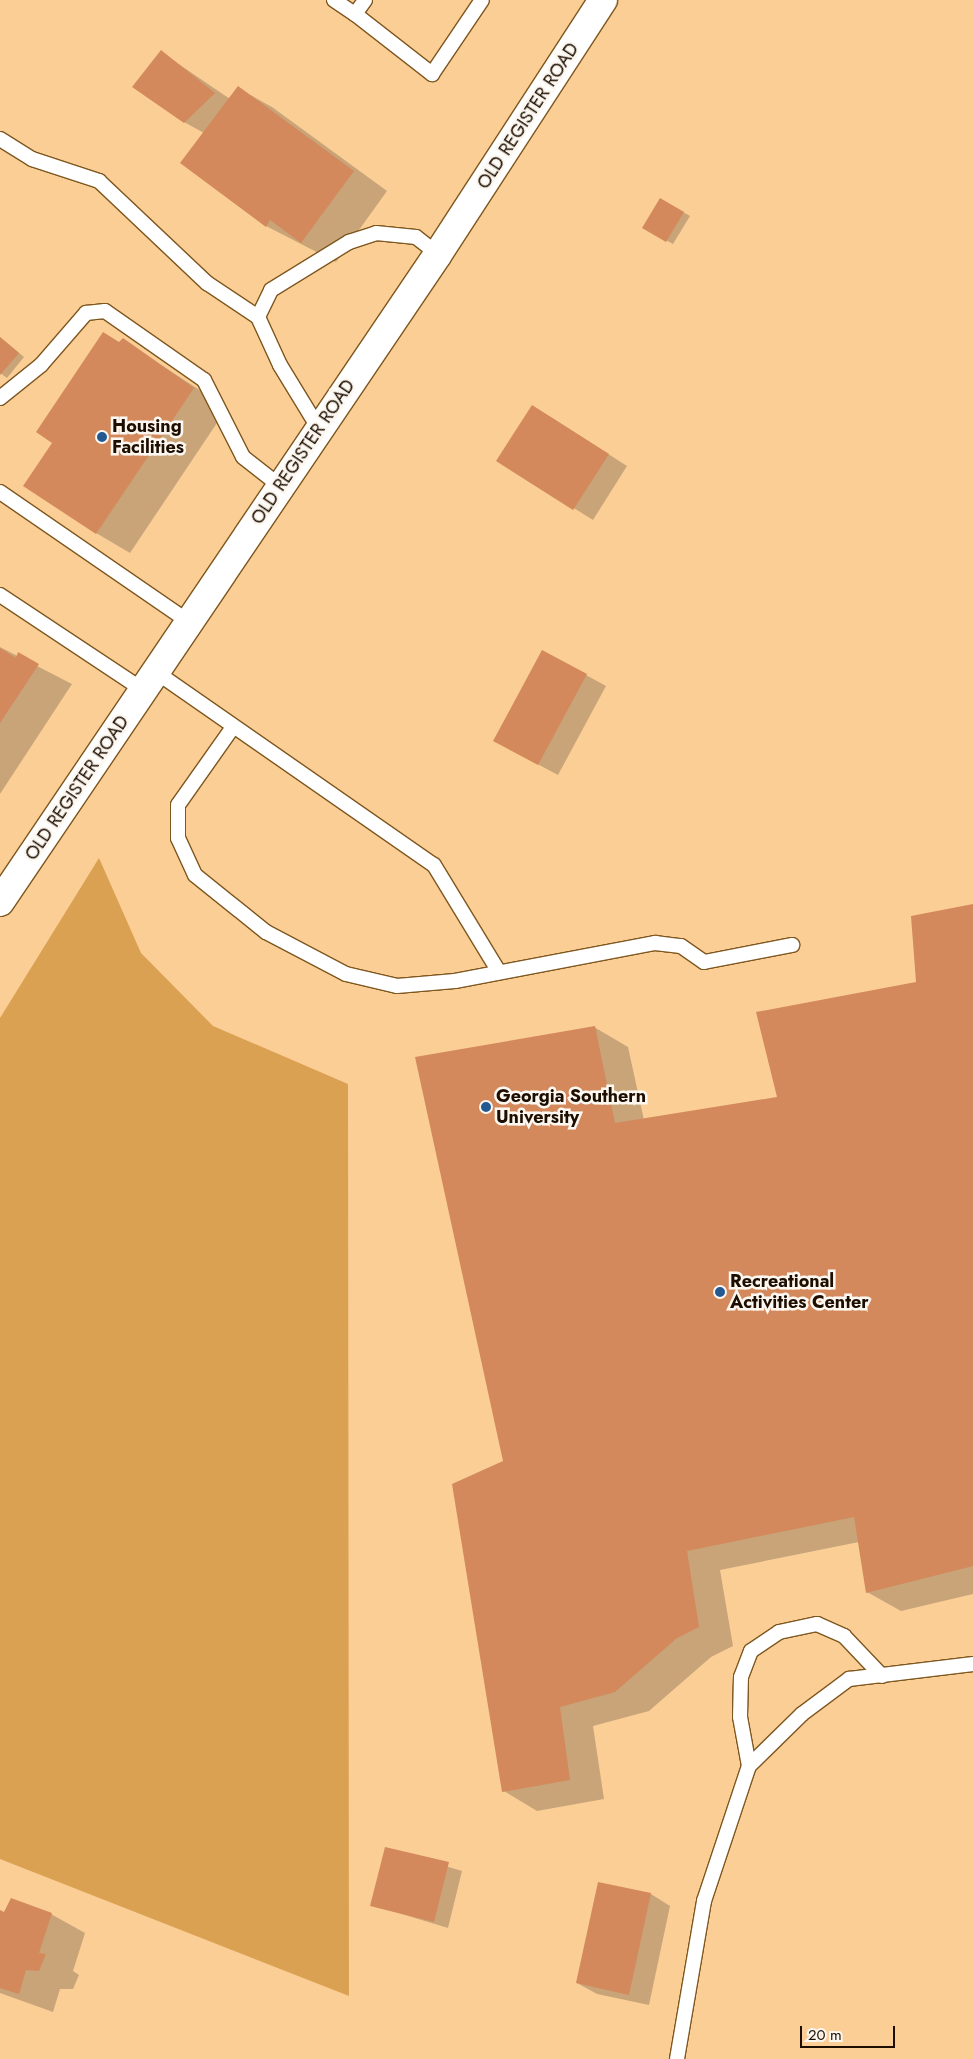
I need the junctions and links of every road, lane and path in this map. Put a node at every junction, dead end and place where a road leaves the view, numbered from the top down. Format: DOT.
graph roads {
  1 [pos="334,0"];
  2 [pos="365,0"];
  3 [pos="482,0"];
  4 [pos="603,0"];
  5 [pos="355,14"];
  6 [pos="0,139"];
  7 [pos="438,254"];
  8 [pos="258,317"];
  9 [pos="0,398"];
  10 [pos="319,429"];
  11 [pos="280,486"];
  12 [pos="0,492"];
  13 [pos="0,595"];
  14 [pos="189,622"];
  15 [pos="149,681"];
  16 [pos="232,727"];
  17 [pos="0,902"];
  18 [pos="792,945"];
  19 [pos="499,972"];
  20 [pos="973,1664"];
  21 [pos="882,1676"];
  22 [pos="750,1766"];
  23 [pos="677,2059"];
  1 -- 5 [label="lane"];
  2 -- 5 [label="lane"];
  3 -- 5 [label="lane"];
  4 -- 7 [label="street, OLD REGISTER ROAD"];
  6 -- 8 [label="lane"];
  7 -- 8 [label="lane"];
  7 -- 10 [label="street, OLD REGISTER ROAD"];
  8 -- 10 [label="lane"];
  9 -- 11 [label="lane"];
  10 -- 11 [label="street, OLD REGISTER ROAD"];
  11 -- 14 [label="street, OLD REGISTER ROAD"];
  12 -- 14 [label="lane"];
  13 -- 15 [label="lane"];
  14 -- 15 [label="street, OLD REGISTER ROAD"];
  15 -- 16 [label="lane"];
  15 -- 17 [label="street, OLD REGISTER ROAD"];
  16 -- 19 [label="lane"];
  16 -- 19 [label="lane"];
  18 -- 19 [label="lane"];
  20 -- 21 [label="lane"];
  21 -- 22 [label="lane"];
  21 -- 22 [label="lane"];
  22 -- 23 [label="lane"];
}
